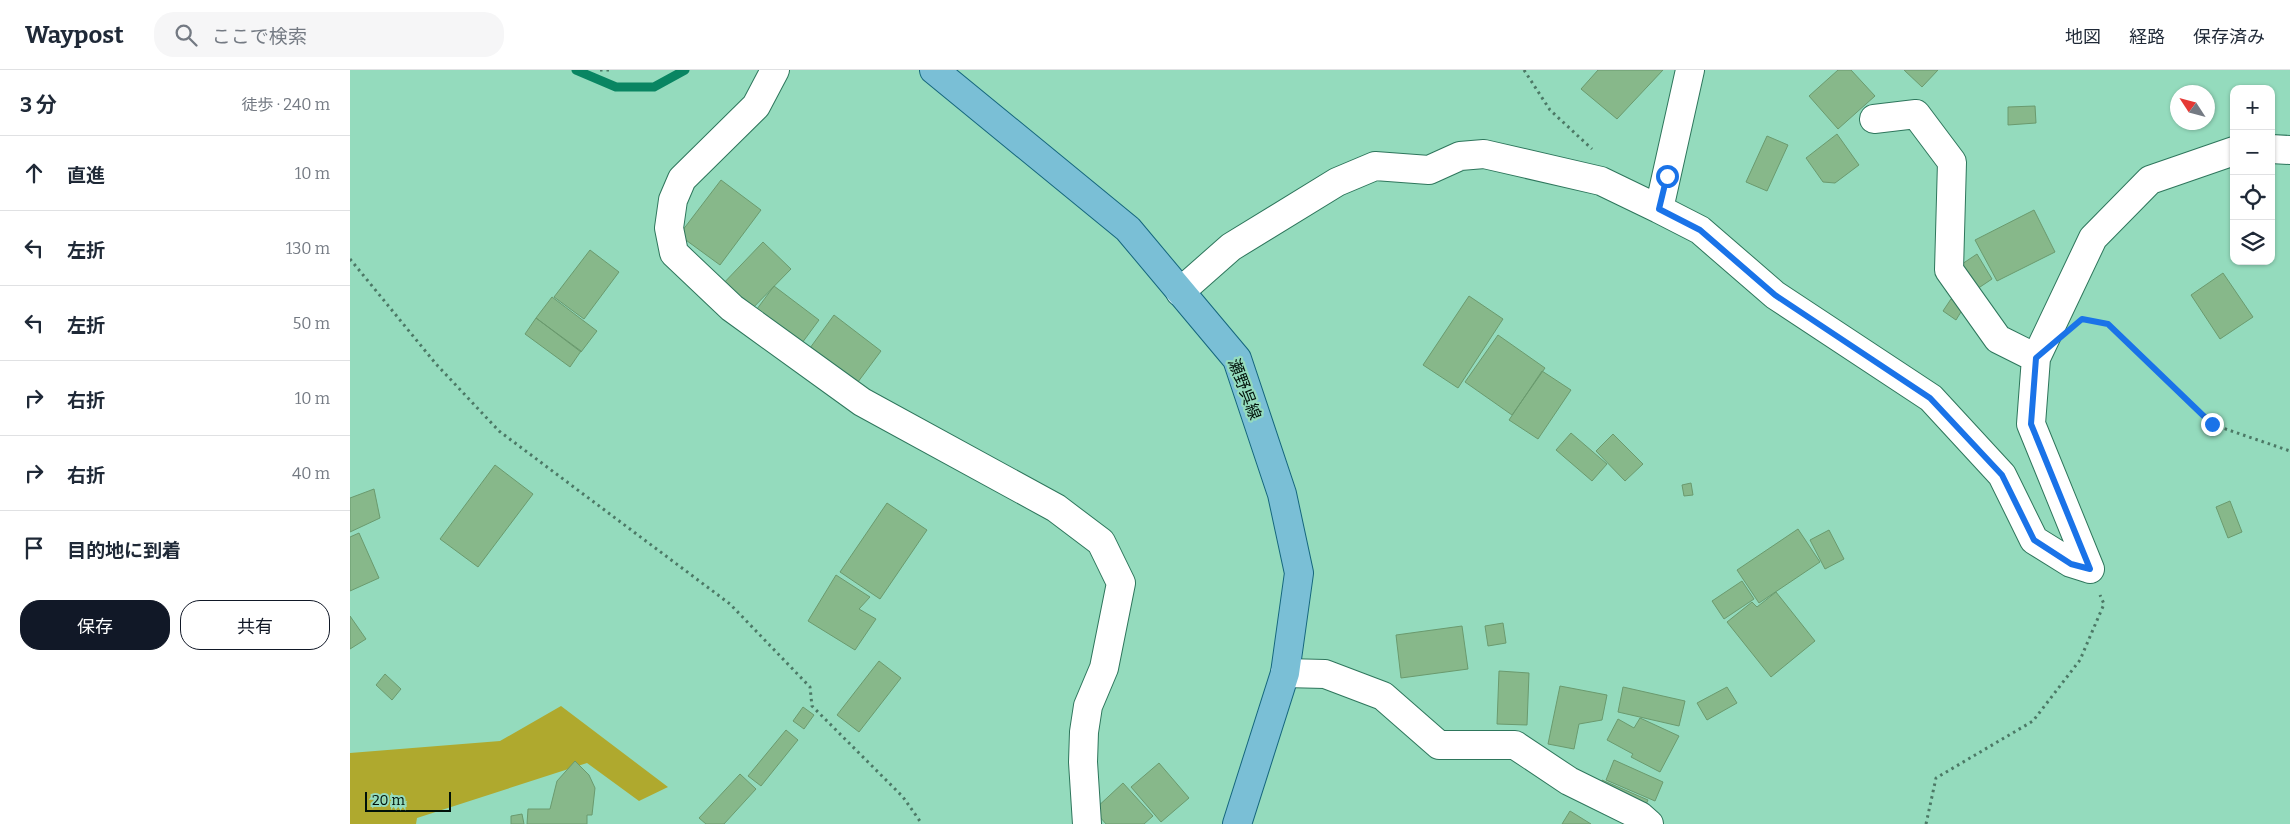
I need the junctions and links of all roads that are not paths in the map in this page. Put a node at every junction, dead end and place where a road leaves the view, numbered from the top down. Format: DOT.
graph roads {
  1 [pos="775,70"];
  2 [pos="934,70"];
  3 [pos="1690,70"];
  4 [pos="1874,119"];
  5 [pos="2275,149"];
  6 [pos="2290,150"];
  7 [pos="2230,152"];
  8 [pos="1659,209"];
  9 [pos="1180,292"];
  10 [pos="2036,358"];
  11 [pos="1285,673"];
  12 [pos="1087,824"];
  13 [pos="1237,824"];
  14 [pos="1649,824"];
  1 -- 12 [label="street"];
  2 -- 9 [label="main road, 瀬野呉線"];
  3 -- 8 [label="street"];
  4 -- 10 [label="street"];
  5 -- 6 [label="street"];
  7 -- 10 [label="street"];
  8 -- 9 [label="street"];
  8 -- 10 [label="street"];
  9 -- 11 [label="main road, 瀬野呉線"];
  11 -- 13 [label="main road, 瀬野呉線"];
  11 -- 14 [label="street"];
}
